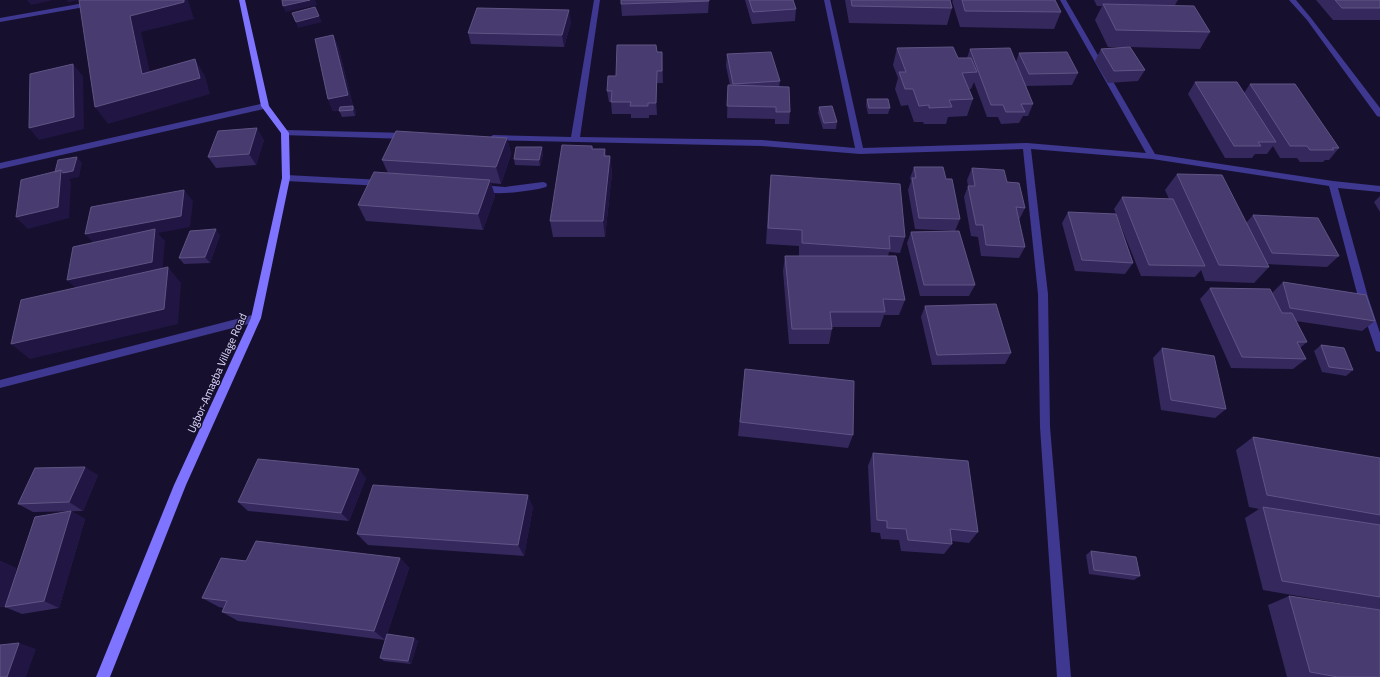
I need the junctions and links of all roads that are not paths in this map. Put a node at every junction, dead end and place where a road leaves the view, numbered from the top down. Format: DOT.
graph roads {
  1 [pos="113,0"];
  2 [pos="242,0"];
  3 [pos="597,0"];
  4 [pos="827,0"];
  5 [pos="1063,0"];
  6 [pos="1292,0"];
  7 [pos="0,20"];
  8 [pos="265,106"];
  9 [pos="1380,114"];
  10 [pos="284,133"];
  11 [pos="418,136"];
  12 [pos="480,138"];
  13 [pos="575,140"];
  14 [pos="1027,146"];
  15 [pos="860,151"];
  16 [pos="1152,156"];
  17 [pos="0,166"];
  18 [pos="286,178"];
  19 [pos="388,184"];
  20 [pos="1333,184"];
  21 [pos="543,185"];
  22 [pos="474,188"];
  23 [pos="1380,189"];
  24 [pos="256,318"];
  25 [pos="1380,348"];
  26 [pos="0,384"];
  27 [pos="103,677"];
  28 [pos="1064,677"];
  1 -- 7 [label="street"];
  2 -- 8 [label="street"];
  3 -- 13 [label="street"];
  4 -- 15 [label="street"];
  5 -- 16 [label="street"];
  6 -- 9 [label="street"];
  8 -- 10 [label="street"];
  8 -- 17 [label="street"];
  10 -- 11 [label="street"];
  10 -- 18 [label="street, Ugbor-Amagba Village Road"];
  12 -- 13 [label="street"];
  13 -- 15 [label="street"];
  14 -- 15 [label="street"];
  14 -- 16 [label="street"];
  14 -- 28 [label="street"];
  16 -- 20 [label="street"];
  18 -- 19 [label="street"];
  18 -- 24 [label="street, Ugbor-Amagba Village Road"];
  20 -- 23 [label="street"];
  20 -- 25 [label="street"];
  21 -- 22 [label="street"];
  24 -- 26 [label="street"];
  24 -- 27 [label="street, Ugbor-Amagba Village Road"];
}
